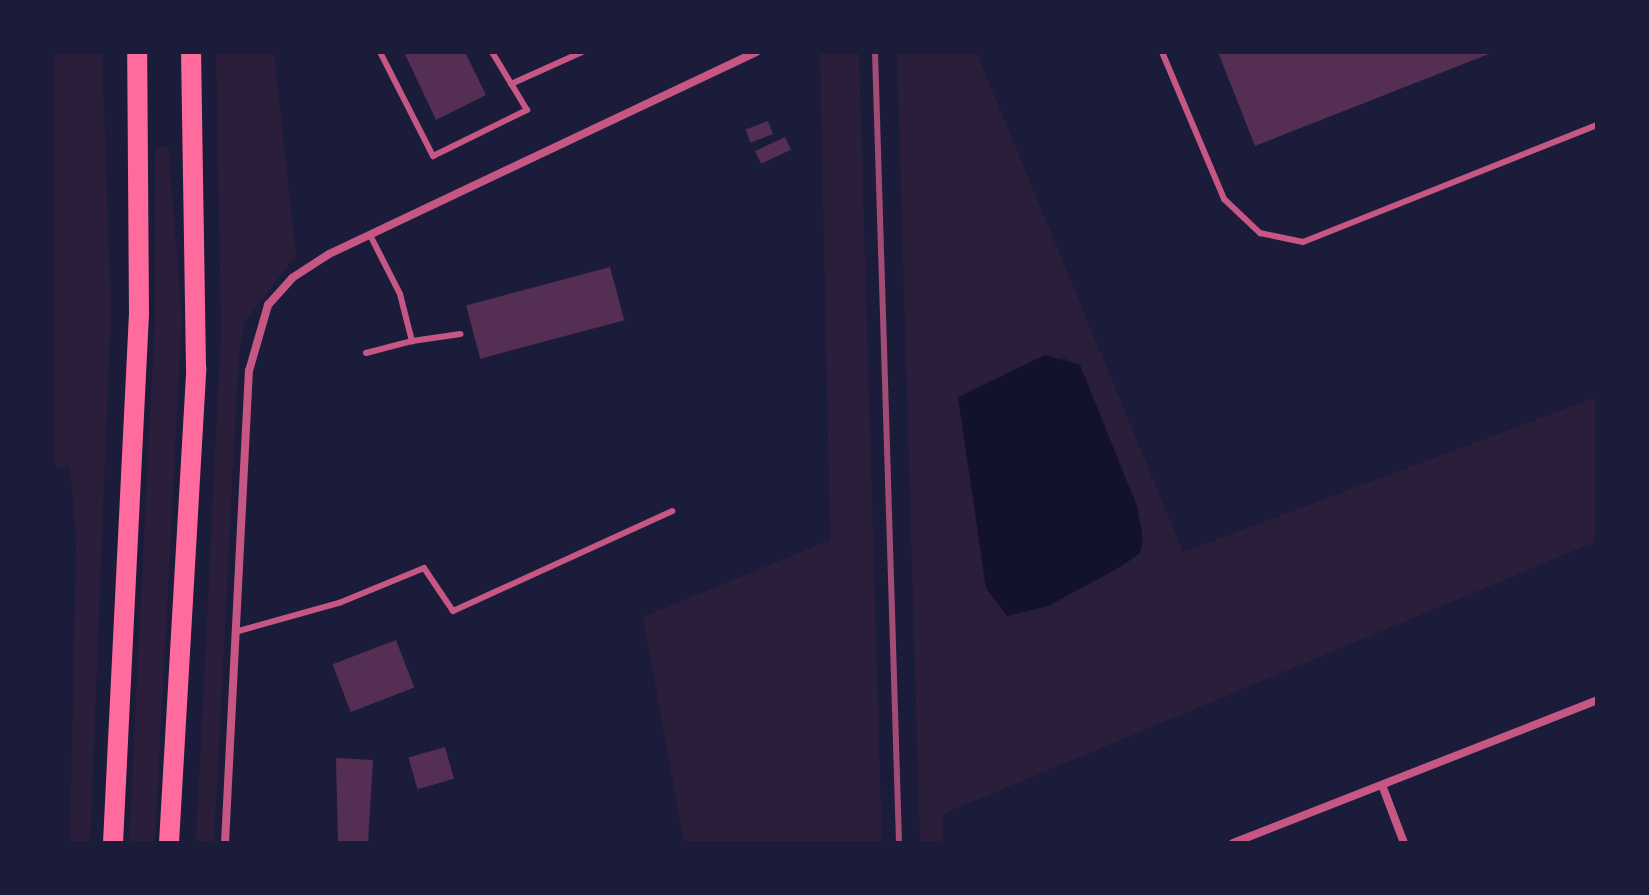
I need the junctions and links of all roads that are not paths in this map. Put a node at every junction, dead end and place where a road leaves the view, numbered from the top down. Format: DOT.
graph roads {
  1 [pos="137,52"];
  2 [pos="191,52"];
  3 [pos="380,52"];
  4 [pos="492,52"];
  5 [pos="582,52"];
  6 [pos="757,52"];
  7 [pos="1162,52"];
  8 [pos="511,84"];
  9 [pos="1597,125"];
  10 [pos="370,235"];
  11 [pos="460,334"];
  12 [pos="412,341"];
  13 [pos="366,353"];
  14 [pos="672,511"];
  15 [pos="235,632"];
  16 [pos="1597,700"];
  17 [pos="1382,785"];
  18 [pos="113,843"];
  19 [pos="169,843"];
  20 [pos="225,843"];
  21 [pos="1233,843"];
  22 [pos="1404,843"];
  1 -- 18 [label="main road"];
  2 -- 19 [label="main road"];
  3 -- 8 [label="lane"];
  4 -- 8 [label="lane"];
  5 -- 8 [label="lane"];
  6 -- 10 [label="street"];
  7 -- 9 [label="lane"];
  10 -- 12 [label="lane"];
  10 -- 15 [label="street"];
  11 -- 12 [label="lane"];
  12 -- 13 [label="lane"];
  14 -- 15 [label="lane"];
  15 -- 20 [label="street"];
  16 -- 17 [label="street"];
  17 -- 21 [label="street"];
  17 -- 22 [label="street"];
}
